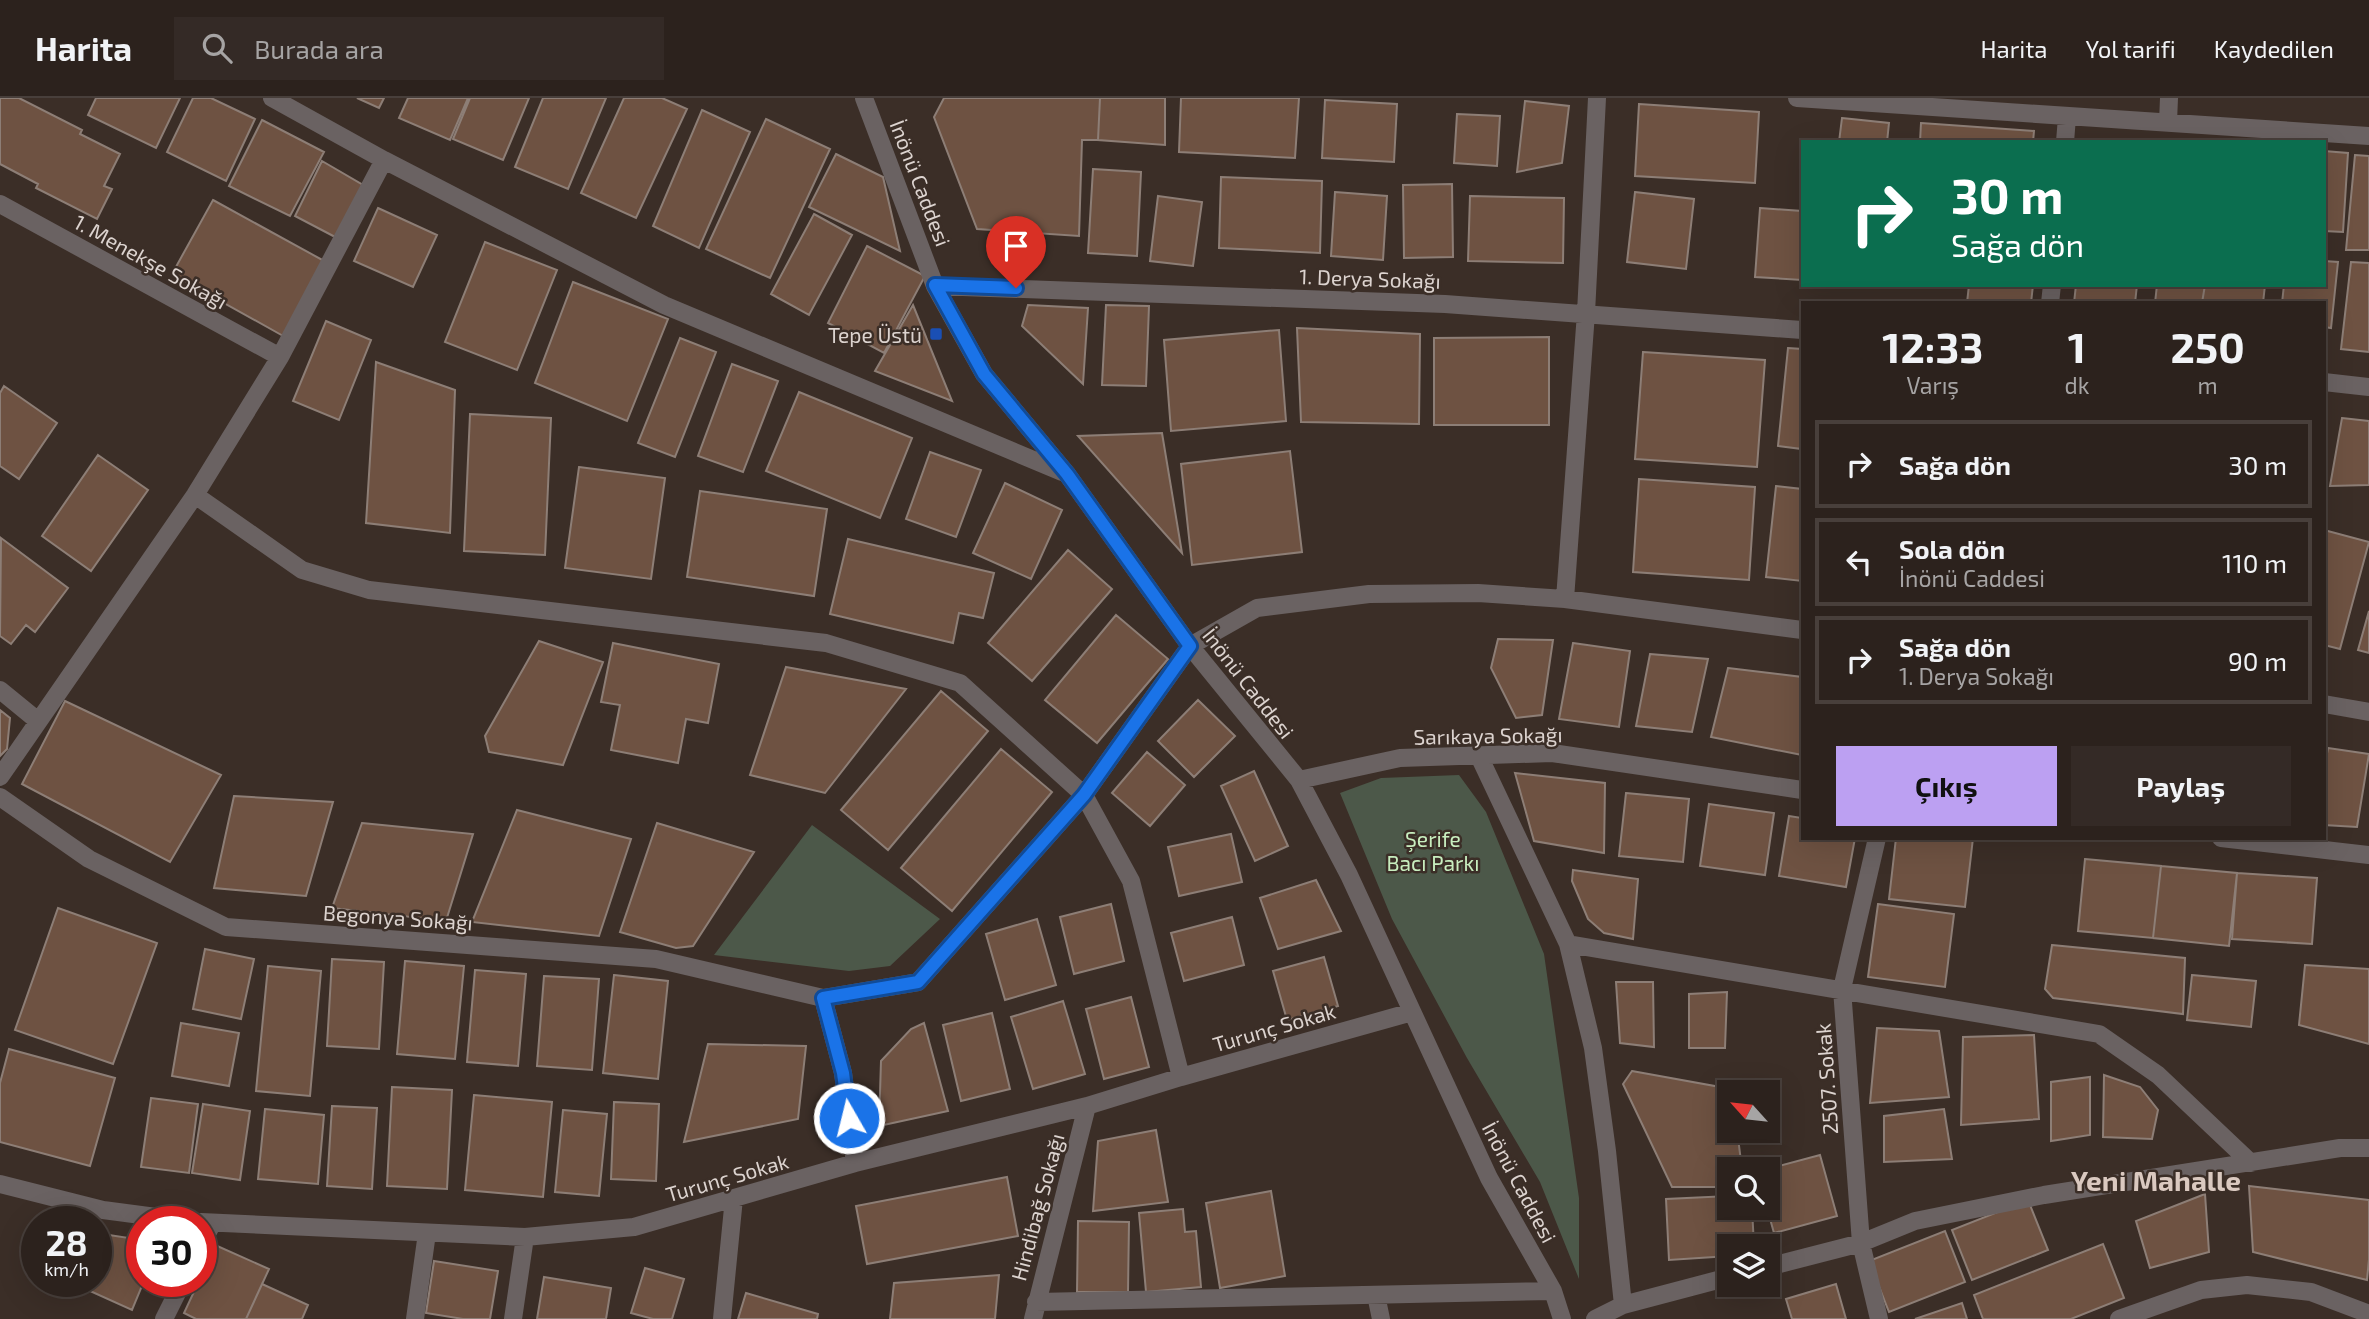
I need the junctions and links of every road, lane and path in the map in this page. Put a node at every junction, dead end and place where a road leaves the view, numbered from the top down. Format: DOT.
graph roads {
  1 [pos="272,98"];
  2 [pos="1597,98"];
  3 [pos="1797,98"];
  4 [pos="2169,98"];
  5 [pos="868,100"];
  6 [pos="2067,117"];
  7 [pos="2168,122"];
  8 [pos="2369,136"];
  9 [pos="2065,140"];
  10 [pos="384,160"];
  11 [pos="0,204"];
  12 [pos="935,285"];
  13 [pos="1586,313"];
  14 [pos="1801,330"];
  15 [pos="280,357"];
  16 [pos="2326,382"];
  17 [pos="2369,387"];
  18 [pos="1067,474"];
  19 [pos="195,495"];
  20 [pos="1565,599"];
  21 [pos="1801,630"];
  22 [pos="1190,646"];
  23 [pos="0,690"];
  24 [pos="2326,704"];
  25 [pos="2369,712"];
  26 [pos="38,721"];
  27 [pos="1479,756"];
  28 [pos="0,778"];
  29 [pos="1299,780"];
  30 [pos="1801,790"];
  31 [pos="1084,795"];
  32 [pos="0,797"];
  33 [pos="1877,840"];
  34 [pos="2238,840"];
  35 [pos="2369,855"];
  36 [pos="1568,944"];
  37 [pos="1842,989"];
  38 [pos="823,998"];
  39 [pos="1412,1013"];
  40 [pos="1181,1077"];
  41 [pos="1087,1106"];
  42 [pos="2369,1148"];
  43 [pos="855,1163"];
  44 [pos="2251,1163"];
  45 [pos="0,1184"];
  46 [pos="734,1198"];
  47 [pos="126,1213"];
  48 [pos="217,1224"];
  49 [pos="427,1233"];
  50 [pos="525,1237"];
  51 [pos="1861,1242"];
  52 [pos="1780,1264"];
  53 [pos="1717,1280"];
  54 [pos="1553,1291"];
  55 [pos="1376,1295"];
  56 [pos="175,1297"];
  57 [pos="1623,1305"];
  58 [pos="1034,1310"];
  59 [pos="2369,1314"];
  60 [pos="164,1319"];
  61 [pos="415,1319"];
  62 [pos="513,1319"];
  63 [pos="722,1319"];
  64 [pos="1381,1319"];
  65 [pos="1562,1319"];
  66 [pos="1595,1319"];
  67 [pos="1879,1319"];
  68 [pos="2119,1319"];
  1 -- 10 [label="street"];
  2 -- 13 [label="street"];
  3 -- 6 [label="street"];
  4 -- 7 [label="street"];
  5 -- 12 [label="street, İnönü Caddesi"];
  6 -- 7 [label="street"];
  6 -- 9 [label="street"];
  7 -- 8 [label="street"];
  10 -- 15 [label="street"];
  10 -- 18 [label="street"];
  11 -- 15 [label="street, 1. Menekşe Sokağı"];
  12 -- 13 [label="street, 1. Derya Sokağı"];
  12 -- 18 [label="street, İnönü Caddesi"];
  13 -- 14 [label="street, 1. Derya Sokağı"];
  13 -- 20 [label="street"];
  15 -- 19 [label="street"];
  16 -- 17 [label="street"];
  18 -- 22 [label="street, İnönü Caddesi"];
  19 -- 26 [label="street"];
  19 -- 31 [label="street"];
  20 -- 21 [label="street"];
  20 -- 22 [label="street"];
  22 -- 29 [label="street, İnönü Caddesi"];
  22 -- 31 [label="street"];
  23 -- 26 [label="street"];
  24 -- 25 [label="street"];
  26 -- 28 [label="street"];
  27 -- 29 [label="street, Sarıkaya Sokağı"];
  27 -- 30 [label="street, Sarıkaya Sokağı"];
  27 -- 36 [label="street"];
  29 -- 39 [label="street, İnönü Caddesi"];
  31 -- 38 [label="street"];
  31 -- 40 [label="street"];
  32 -- 38 [label="street, Begonya Sokağı"];
  33 -- 37 [label="street, 2507. Sokak"];
  34 -- 35 [label="street"];
  36 -- 37 [label="street"];
  36 -- 57 [label="street"];
  37 -- 44 [label="street"];
  37 -- 51 [label="street, 2507. Sokak"];
  38 -- 43 [label="street"];
  39 -- 40 [label="street, Turunç Sokak"];
  39 -- 54 [label="street, İnönü Caddesi"];
  40 -- 41 [label="street, Turunç Sokak"];
  41 -- 43 [label="street, Turunç Sokak"];
  41 -- 58 [label="street, Hindibağ Sokağı"];
  42 -- 44 [label="street"];
  43 -- 46 [label="street, Turunç Sokak"];
  44 -- 51 [label="street"];
  45 -- 47 [label="street, Turunç Sokak"];
  46 -- 50 [label="street, Turunç Sokak"];
  46 -- 63 [label="street"];
  48 -- 49 [label="street, Turunç Sokak"];
  49 -- 50 [label="street, Turunç Sokak"];
  49 -- 61 [label="street"];
  50 -- 62 [label="street"];
  51 -- 52 [label="street"];
  51 -- 67 [label="street, 2507. Sokak"];
  53 -- 57 [label="street"];
  54 -- 55 [label="street"];
  54 -- 65 [label="street, İnönü Caddesi"];
  55 -- 58 [label="street"];
  55 -- 64 [label="street"];
  56 -- 60 [label="street"];
  57 -- 66 [label="street"];
  59 -- 68 [label="street"];
}
